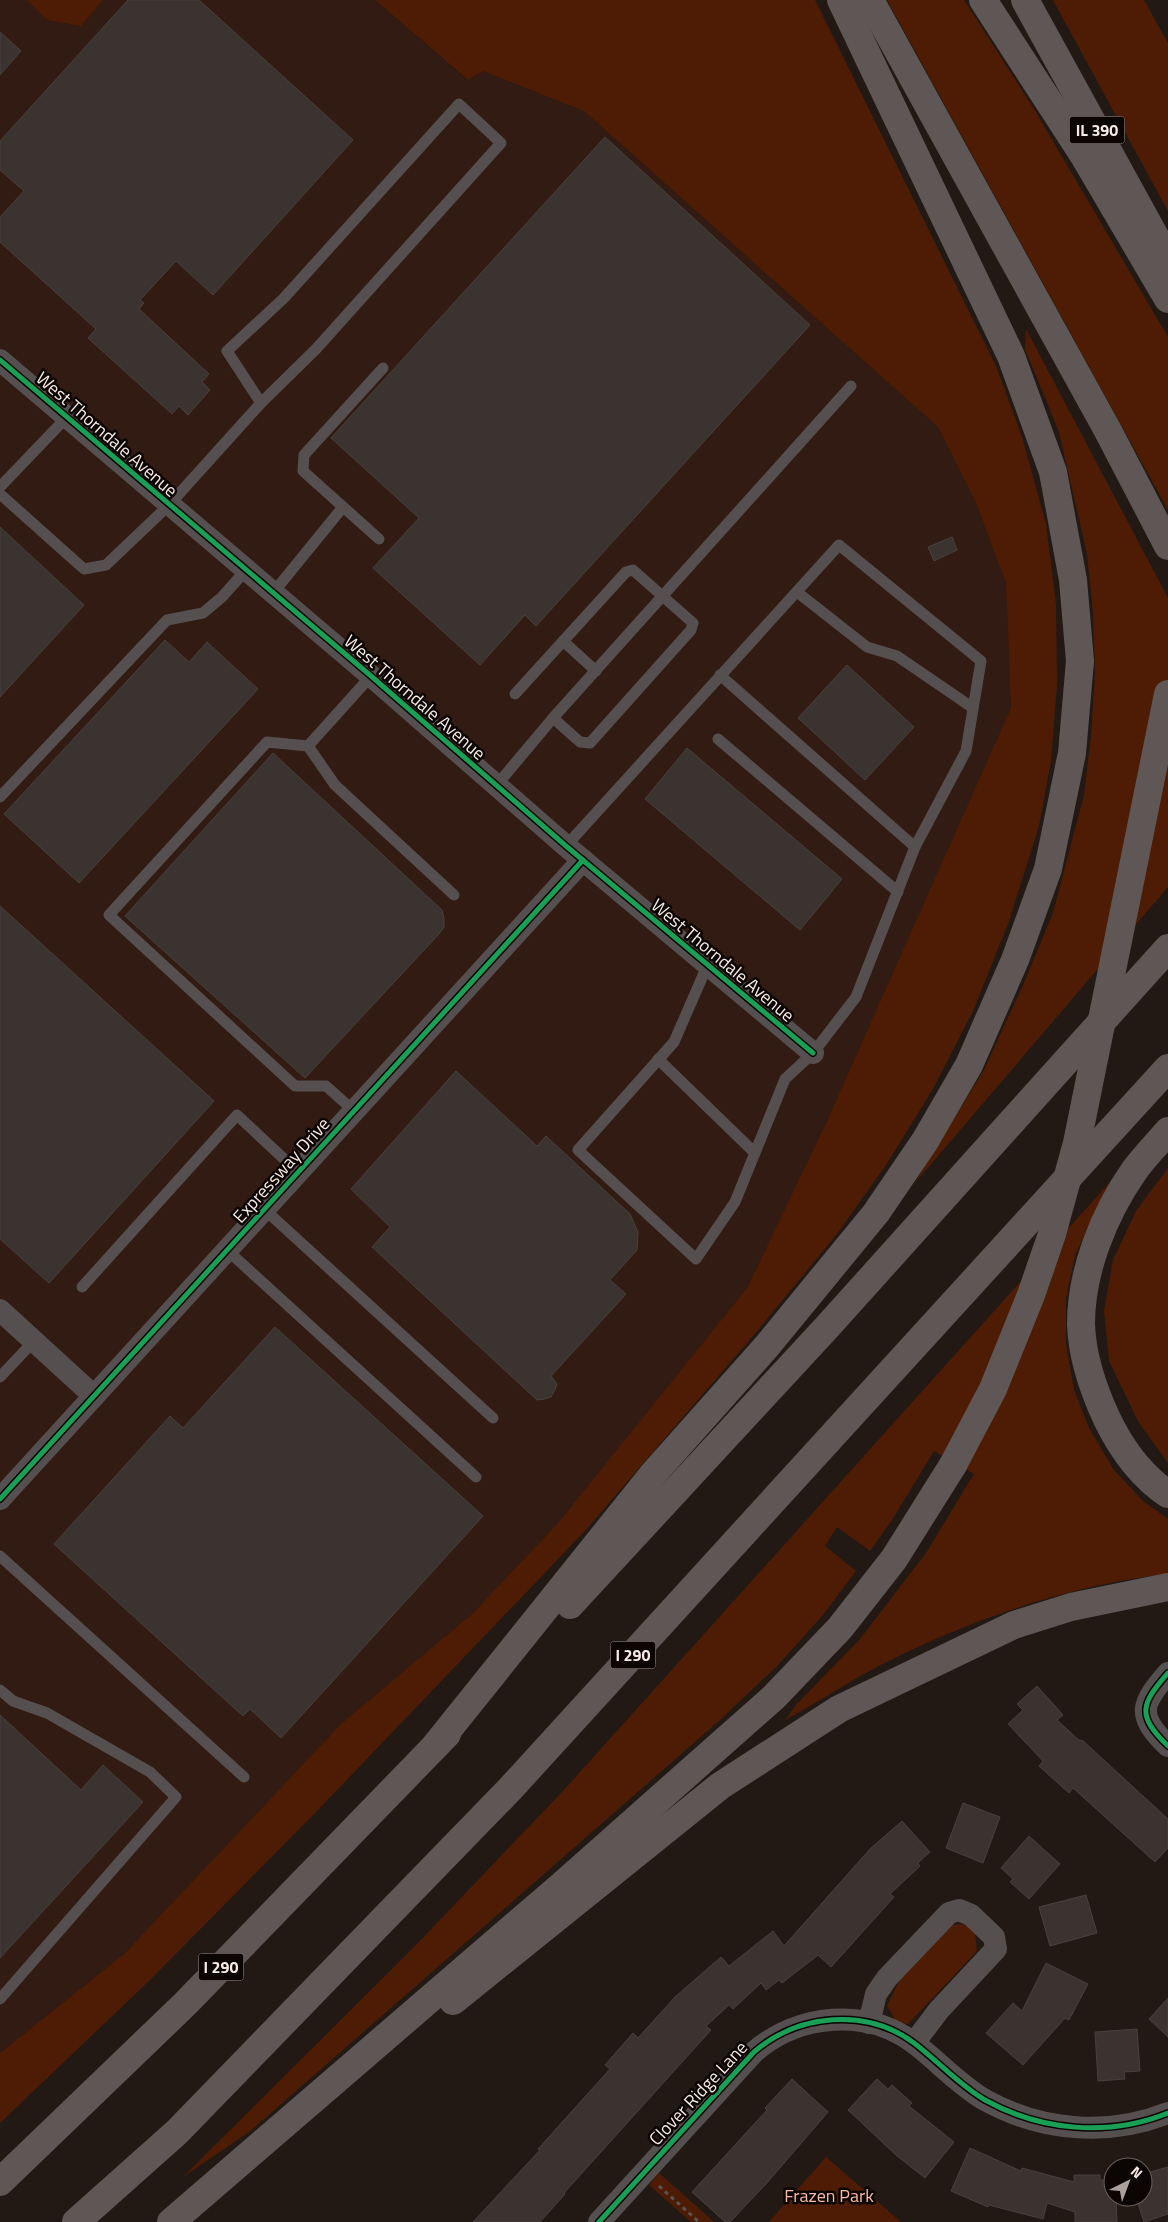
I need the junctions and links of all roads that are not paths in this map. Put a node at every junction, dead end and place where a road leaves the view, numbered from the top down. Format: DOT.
graph roads {
  1 [pos="841,0"];
  2 [pos="870,0"];
  3 [pos="983,0"];
  4 [pos="1025,0"];
  5 [pos="1168,260"];
  6 [pos="1168,299"];
  7 [pos="0,360"];
  8 [pos="383,368"];
  9 [pos="851,386"];
  10 [pos="261,402"];
  11 [pos="67,417"];
  12 [pos="0,487"];
  13 [pos="0,494"];
  14 [pos="169,505"];
  15 [pos="343,507"];
  16 [pos="379,539"];
  17 [pos="1168,546"];
  18 [pos="246,570"];
  19 [pos="797,592"];
  20 [pos="273,593"];
  21 [pos="662,596"];
  22 [pos="563,641"];
  23 [pos="596,670"];
  24 [pos="720,675"];
  25 [pos="371,676"];
  26 [pos="515,694"];
  27 [pos="1168,694"];
  28 [pos="973,708"];
  29 [pos="553,718"];
  30 [pos="718,739"];
  31 [pos="308,746"];
  32 [pos="496,786"];
  33 [pos="0,797"];
  34 [pos="566,846"];
  35 [pos="915,847"];
  36 [pos="583,860"];
  37 [pos="898,892"];
  38 [pos="454,895"];
  39 [pos="1168,948"];
  40 [pos="708,964"];
  41 [pos="813,1054"];
  42 [pos="658,1060"];
  43 [pos="1168,1068"];
  44 [pos="354,1111"];
  45 [pos="1168,1130"];
  46 [pos="755,1153"];
  47 [pos="298,1172"];
  48 [pos="264,1209"];
  49 [pos="227,1250"];
  50 [pos="82,1288"];
  51 [pos="0,1310"];
  52 [pos="34,1341"];
  53 [pos="0,1377"];
  54 [pos="94,1396"];
  55 [pos="493,1418"];
  56 [pos="476,1477"];
  57 [pos="1168,1494"];
  58 [pos="0,1499"];
  59 [pos="0,1556"];
  60 [pos="1168,1587"];
  61 [pos="1168,1604"];
  62 [pos="972,1645"];
  63 [pos="1168,1673"];
  64 [pos="0,1690"];
  65 [pos="435,1746"];
  66 [pos="1168,1746"];
  67 [pos="244,1777"];
  68 [pos="0,1999"];
  69 [pos="869,2023"];
  70 [pos="914,2044"];
  71 [pos="332,2082"];
  72 [pos="1168,2113"];
  73 [pos="0,2182"];
  74 [pos="76,2222"];
  75 [pos="171,2222"];
  76 [pos="600,2222"];
  1 -- 65 [label="highway"];
  2 -- 17 [label="highway"];
  3 -- 6 [label="highway"];
  4 -- 5 [label="highway, IL 390"];
  7 -- 11 [label="street, West Thorndale Avenue"];
  8 -- 15 [label="lane"];
  9 -- 21 [label="lane"];
  10 -- 10 [label="lane"];
  10 -- 14 [label="lane"];
  11 -- 12 [label="lane"];
  11 -- 14 [label="street, West Thorndale Avenue"];
  13 -- 14 [label="lane"];
  14 -- 18 [label="street, West Thorndale Avenue"];
  15 -- 16 [label="lane"];
  15 -- 20 [label="lane"];
  18 -- 20 [label="street, West Thorndale Avenue"];
  18 -- 33 [label="lane"];
  19 -- 24 [label="lane"];
  19 -- 28 [label="lane"];
  19 -- 28 [label="lane"];
  20 -- 25 [label="street, West Thorndale Avenue"];
  21 -- 22 [label="lane"];
  21 -- 23 [label="lane"];
  21 -- 29 [label="lane"];
  22 -- 23 [label="lane"];
  22 -- 26 [label="lane"];
  23 -- 29 [label="lane"];
  24 -- 34 [label="lane"];
  24 -- 35 [label="lane"];
  25 -- 31 [label="lane"];
  25 -- 32 [label="street, West Thorndale Avenue"];
  27 -- 71 [label="highway, bridge"];
  28 -- 35 [label="lane"];
  29 -- 32 [label="lane"];
  30 -- 37 [label="lane"];
  31 -- 38 [label="lane"];
  31 -- 44 [label="lane"];
  32 -- 34 [label="street, West Thorndale Avenue"];
  34 -- 36 [label="street, West Thorndale Avenue"];
  35 -- 37 [label="lane"];
  36 -- 40 [label="street, West Thorndale Avenue"];
  36 -- 44 [label="street, Expressway Drive"];
  37 -- 41 [label="lane"];
  39 -- 65 [label="highway, I 290"];
  40 -- 41 [label="street, West Thorndale Avenue"];
  40 -- 42 [label="lane"];
  41 -- 46 [label="lane"];
  42 -- 46 [label="lane"];
  42 -- 46 [label="lane"];
  43 -- 74 [label="highway, I 290"];
  44 -- 47 [label="street, Expressway Drive"];
  45 -- 57 [label="highway"];
  47 -- 48 [label="street, Expressway Drive"];
  47 -- 50 [label="lane"];
  48 -- 49 [label="street, Expressway Drive"];
  48 -- 55 [label="lane"];
  49 -- 54 [label="street, Expressway Drive"];
  49 -- 56 [label="lane"];
  51 -- 52 [label="street"];
  52 -- 53 [label="lane"];
  52 -- 54 [label="street"];
  54 -- 58 [label="street, Expressway Drive"];
  59 -- 67 [label="lane"];
  60 -- 62 [label="highway"];
  61 -- 62 [label="highway"];
  62 -- 71 [label="highway"];
  63 -- 66 [label="street"];
  64 -- 68 [label="lane"];
  65 -- 73 [label="highway, I 290"];
  69 -- 70 [label="street, Clover Ridge Lane"];
  69 -- 70 [label="street"];
  69 -- 76 [label="street, Clover Ridge Lane"];
  70 -- 72 [label="street, Clover Ridge Lane"];
  71 -- 75 [label="highway"];
}
